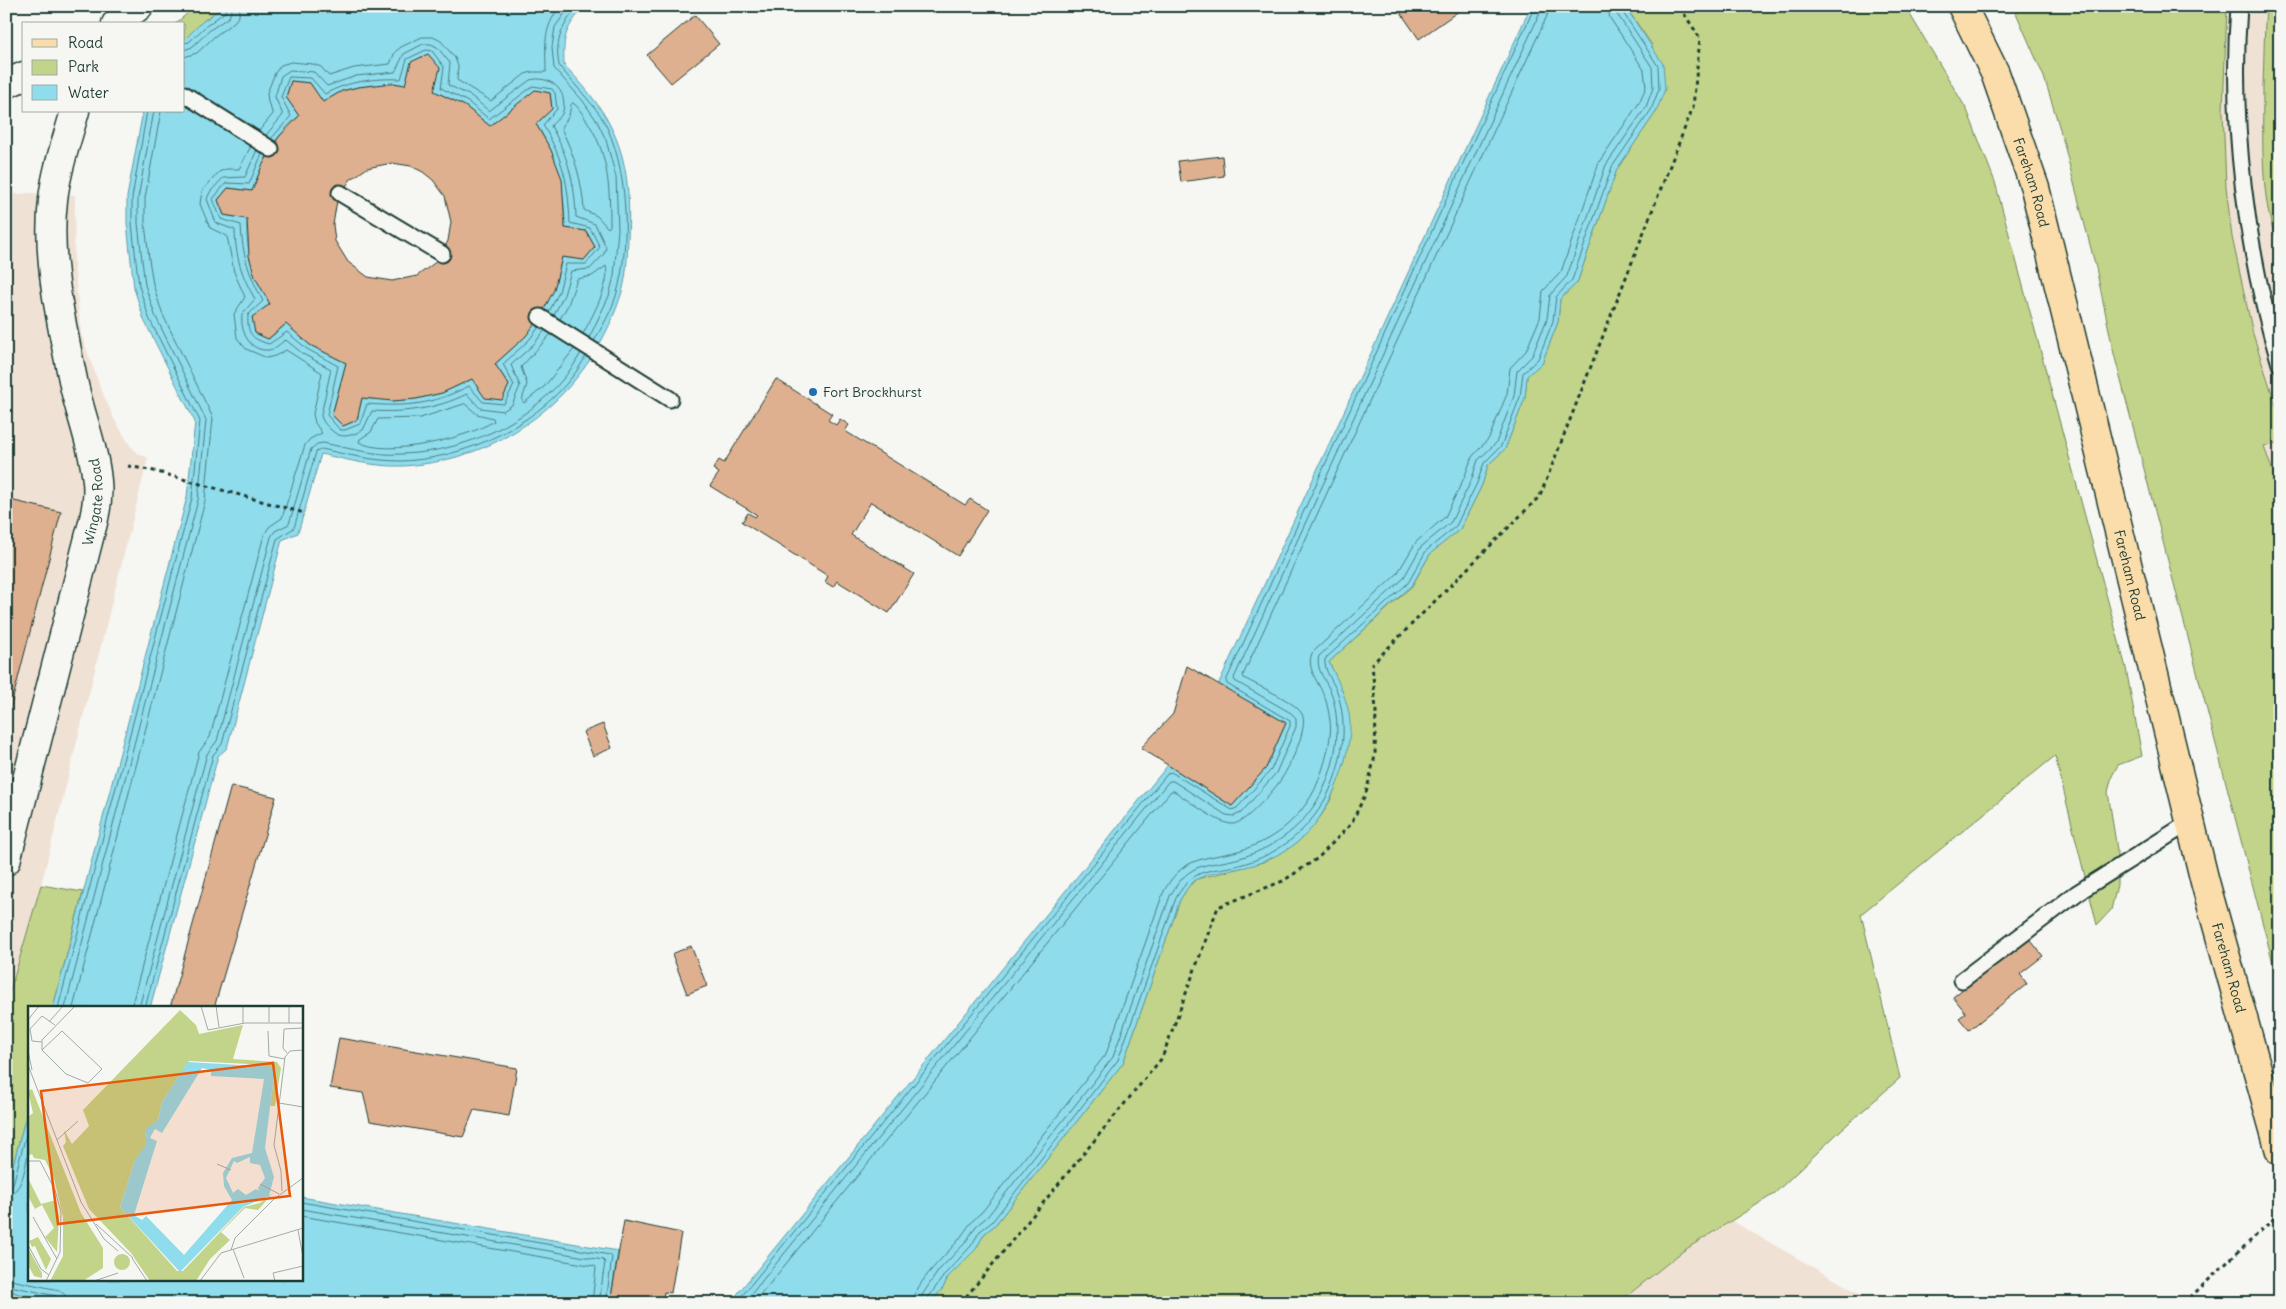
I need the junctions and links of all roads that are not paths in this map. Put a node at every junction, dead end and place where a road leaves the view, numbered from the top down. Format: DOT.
graph roads {
  1 [pos="139,6"];
  2 [pos="2239,6"];
  3 [pos="1962,7"];
  4 [pos="119,22"];
  5 [pos="22,77"];
  6 [pos="6,84"];
  7 [pos="185,95"];
  8 [pos="75,112"];
  9 [pos="271,150"];
  10 [pos="340,193"];
  11 [pos="442,254"];
  12 [pos="540,317"];
  13 [pos="2280,364"];
  14 [pos="670,398"];
  15 [pos="2190,822"];
  16 [pos="6,861"];
  17 [pos="1962,980"];
  18 [pos="2280,1151"];
  1 -- 4 [label="street"];
  2 -- 13 [label="lane"];
  3 -- 15 [label="main road, Fareham Road"];
  5 -- 6 [label="street"];
  7 -- 9 [label="lane"];
  8 -- 16 [label="street, Wingate Road"];
  10 -- 11 [label="lane"];
  12 -- 14 [label="lane"];
  15 -- 17 [label="lane"];
  15 -- 18 [label="main road, Fareham Road"];
}
